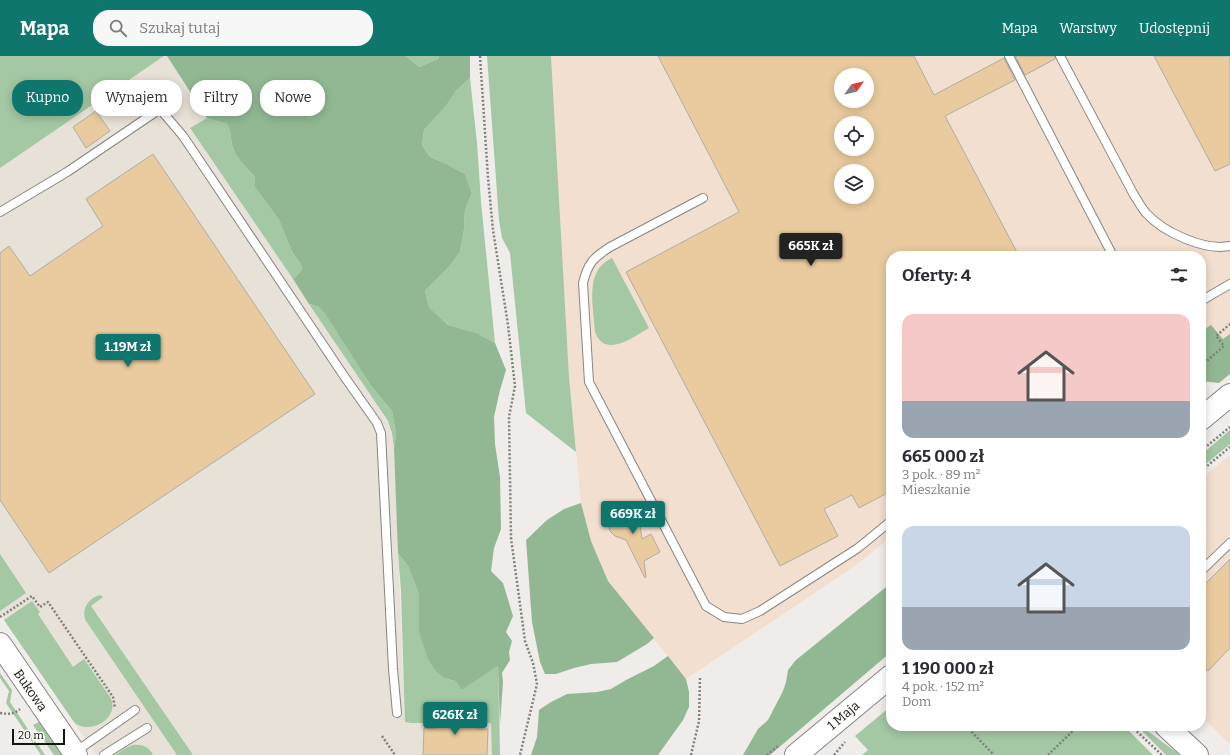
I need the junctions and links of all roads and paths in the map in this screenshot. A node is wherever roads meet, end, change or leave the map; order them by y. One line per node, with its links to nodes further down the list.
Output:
1 (480, 56): 40 (path)
2 (1009, 56): 7 (lane)
3 (1060, 56): 6 (lane)
4 (703, 198): 18 (lane)
5 (0, 212): 29 (lane)
6 (1230, 246)
7 (1110, 251)
8 (1230, 284): 9 (lane)
9 (1206, 298)
10 (1230, 324): 11 (path)
11 (1206, 362)
12 (1230, 395): 13 (street)
13 (1206, 415)
14 (1230, 427): 15 (path)
15 (1206, 447)
16 (1230, 447): 17 (path)
17 (1206, 467)
18 (886, 524)
19 (1230, 542): 20 (lane)
20 (1206, 566)
21 (0, 617): 26 (path)
22 (0, 644): 37 (street, Bukowa)
23 (700, 677): 41 (path)
24 (886, 680): 42 (street, 1 Maja)
25 (20, 709): 28 (path)
26 (115, 710)
27 (135, 710): 37 (lane)
28 (0, 713)
29 (397, 713)
30 (147, 728): 38 (lane)
31 (971, 731): 44 (path)
32 (1073, 731): 45 (path)
33 (1136, 731): 46 (path)
34 (1171, 731): 47 (street)
35 (382, 736): 39 (path)
36 (843, 744): 43 (path)
37 (76, 754)
38 (104, 755)
39 (395, 755)
40 (520, 755)
41 (691, 755)
42 (796, 755)
43 (834, 755)
44 (994, 755)
45 (1048, 755)
46 (1162, 755)
47 (1197, 755)

